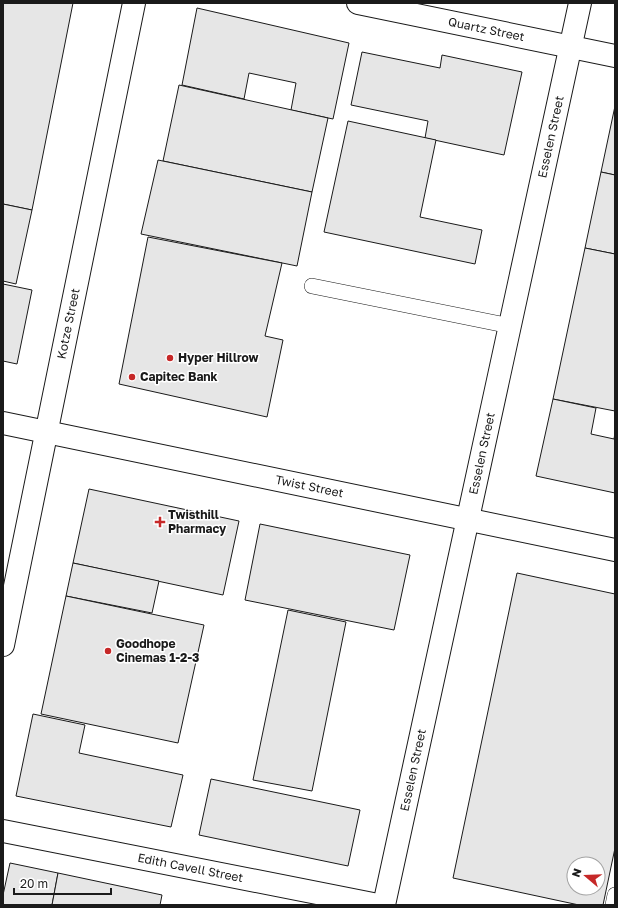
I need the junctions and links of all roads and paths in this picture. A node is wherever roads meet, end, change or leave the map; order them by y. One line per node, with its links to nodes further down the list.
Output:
1 (134, 3): 9 (street, Kotze Street)
2 (358, 3): 4 (street, Quartz Street)
3 (580, 3): 4 (street, Esselen Street)
4 (570, 46): 5 (street, Quartz Street); 7 (street, Esselen Street)
5 (615, 56)
6 (312, 286): 7 (lane)
7 (510, 326): 10 (street, Esselen Street)
8 (3, 423): 9 (street, Twist Street)
9 (46, 432): 10 (street, Twist Street); 12 (street, Kotze Street)
10 (468, 520): 11 (street, Twist Street); 16 (street, Esselen Street)
11 (615, 550)
12 (3, 645)
13 (3, 831): 15 (street, Edith Cavell Street)
14 (615, 895): 17 (lane)
15 (378, 905)
16 (384, 905)
17 (613, 905)

